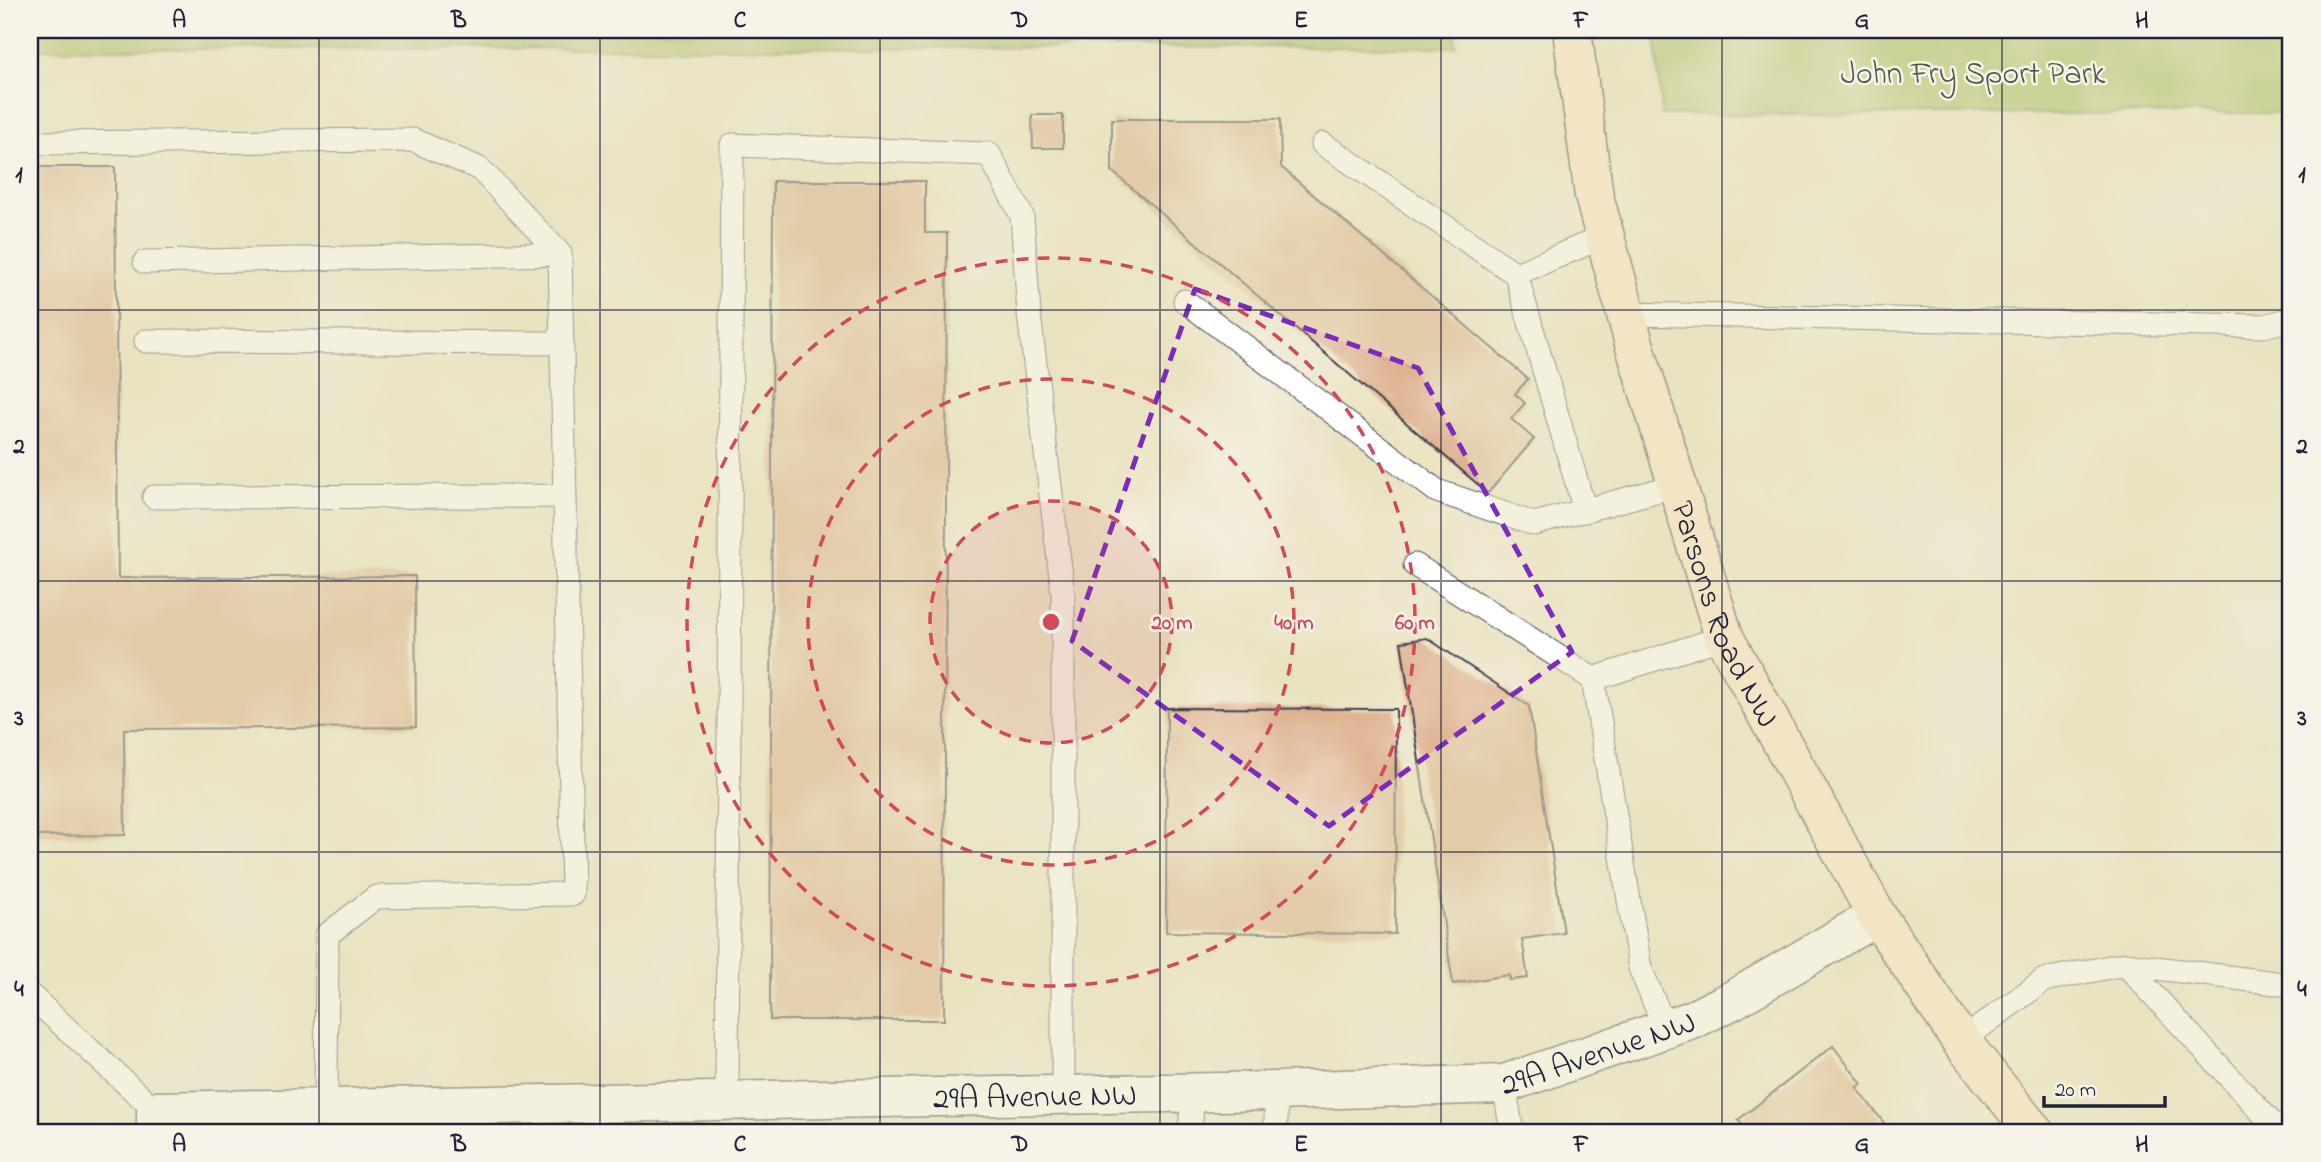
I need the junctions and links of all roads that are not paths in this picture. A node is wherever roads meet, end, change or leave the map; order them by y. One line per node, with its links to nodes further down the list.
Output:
1 (1572, 30): 4 (main road, Parsons Road NW)
2 (30, 144): 5 (lane)
3 (1323, 144): 7 (lane)
4 (1605, 236): 7 (lane); 9 (main road, Parsons Road NW)
5 (559, 254): 6 (lane); 12 (lane)
6 (145, 262)
7 (1516, 274): 16 (lane)
8 (1185, 302): 16 (lane)
9 (1626, 314): 10 (lane); 13 (main road, Parsons Road NW)
10 (2291, 318)
11 (146, 341): 12 (lane)
12 (561, 343): 15 (lane)
13 (1678, 485): 16 (lane); 18 (main road, Parsons Road NW)
14 (154, 496): 15 (lane)
15 (564, 496): 31 (lane)
16 (1585, 511)
17 (1415, 565): 19 (lane)
18 (1724, 637): 19 (lane); 20 (main road, Parsons Road NW)
19 (1593, 679): 24 (lane)
20 (1877, 916): 24 (street, 29A Avenue NW); 25 (main road, Parsons Road NW)
21 (2125, 964): 22 (lane); 25 (lane); 37 (lane)
22 (2289, 987)
23 (30, 995): 32 (lane)
24 (1666, 1030): 26 (street, 29A Avenue NW)
25 (1961, 1041): 36 (main road, Parsons Road NW)
26 (1504, 1084): 27 (street, 29A Avenue NW); 35 (lane)
27 (1276, 1091): 28 (street, 29A Avenue NW); 34 (lane)
28 (1193, 1093): 29 (street, 29A Avenue NW); 33 (lane)
29 (1063, 1095): 30 (street, 29A Avenue NW); 30 (lane)
30 (727, 1101): 31 (street, 29A Avenue NW)
31 (326, 1109): 32 (street, 29A Avenue NW)
32 (156, 1122)
33 (1190, 1132)
34 (1276, 1132)
35 (1511, 1132)
36 (2034, 1132)
37 (2280, 1132)

